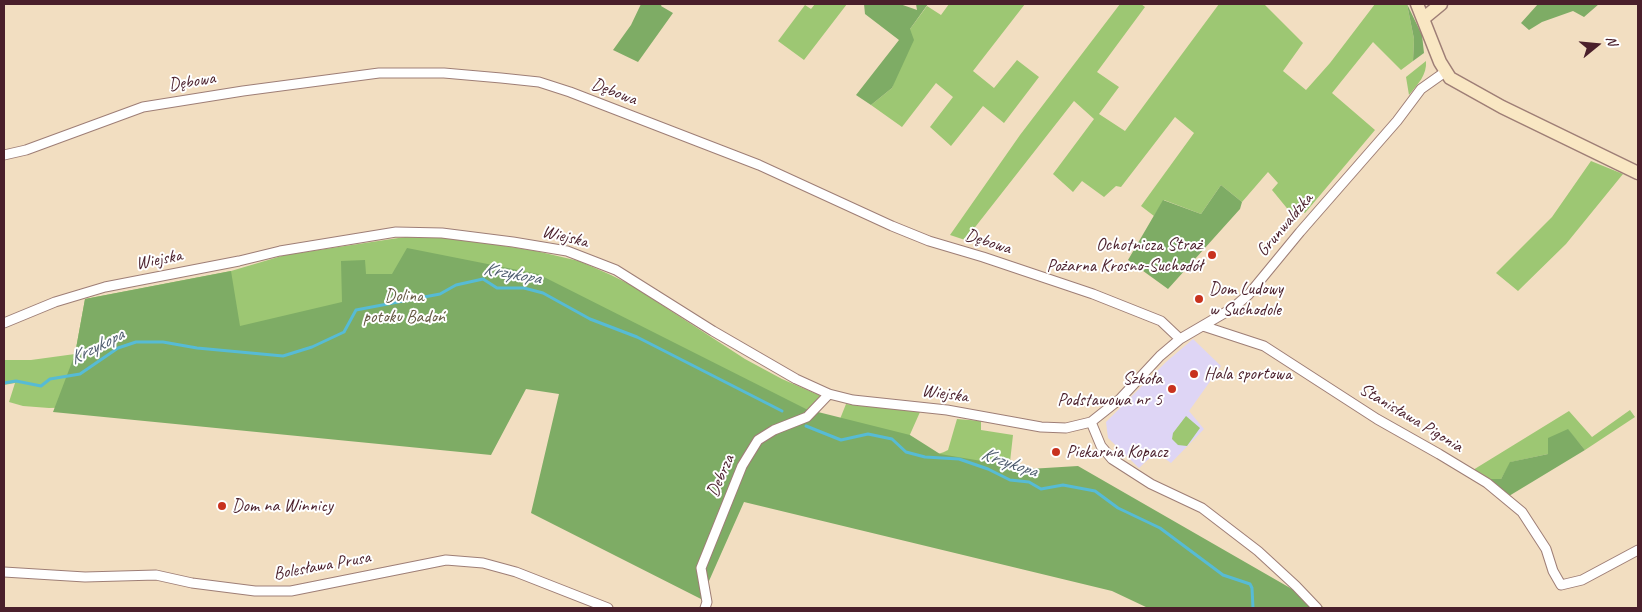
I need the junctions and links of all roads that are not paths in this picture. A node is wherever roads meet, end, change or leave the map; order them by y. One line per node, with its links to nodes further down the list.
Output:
1 (1417, 4): 3 (street)
2 (1441, 4): 3 (street)
3 (1424, 18): 4 (street)
4 (1445, 72): 6 (street); 8 (street, Grunwaldzka)
5 (4, 155): 9 (street, Dębowa)
6 (1638, 173)
7 (4, 323): 10 (street, Wiejska)
8 (1204, 326): 9 (street, Grunwaldzka); 12 (street, Stanisława Pigonia)
9 (1180, 339): 11 (street, Grunwaldzka)
10 (828, 394): 11 (street, Wiejska); 15 (street, Debrza)
11 (1091, 422): 16 (street)
12 (1638, 550)
13 (4, 572): 14 (street, Bolesława Prusa)
14 (608, 608)
15 (705, 608)
16 (1317, 608)

